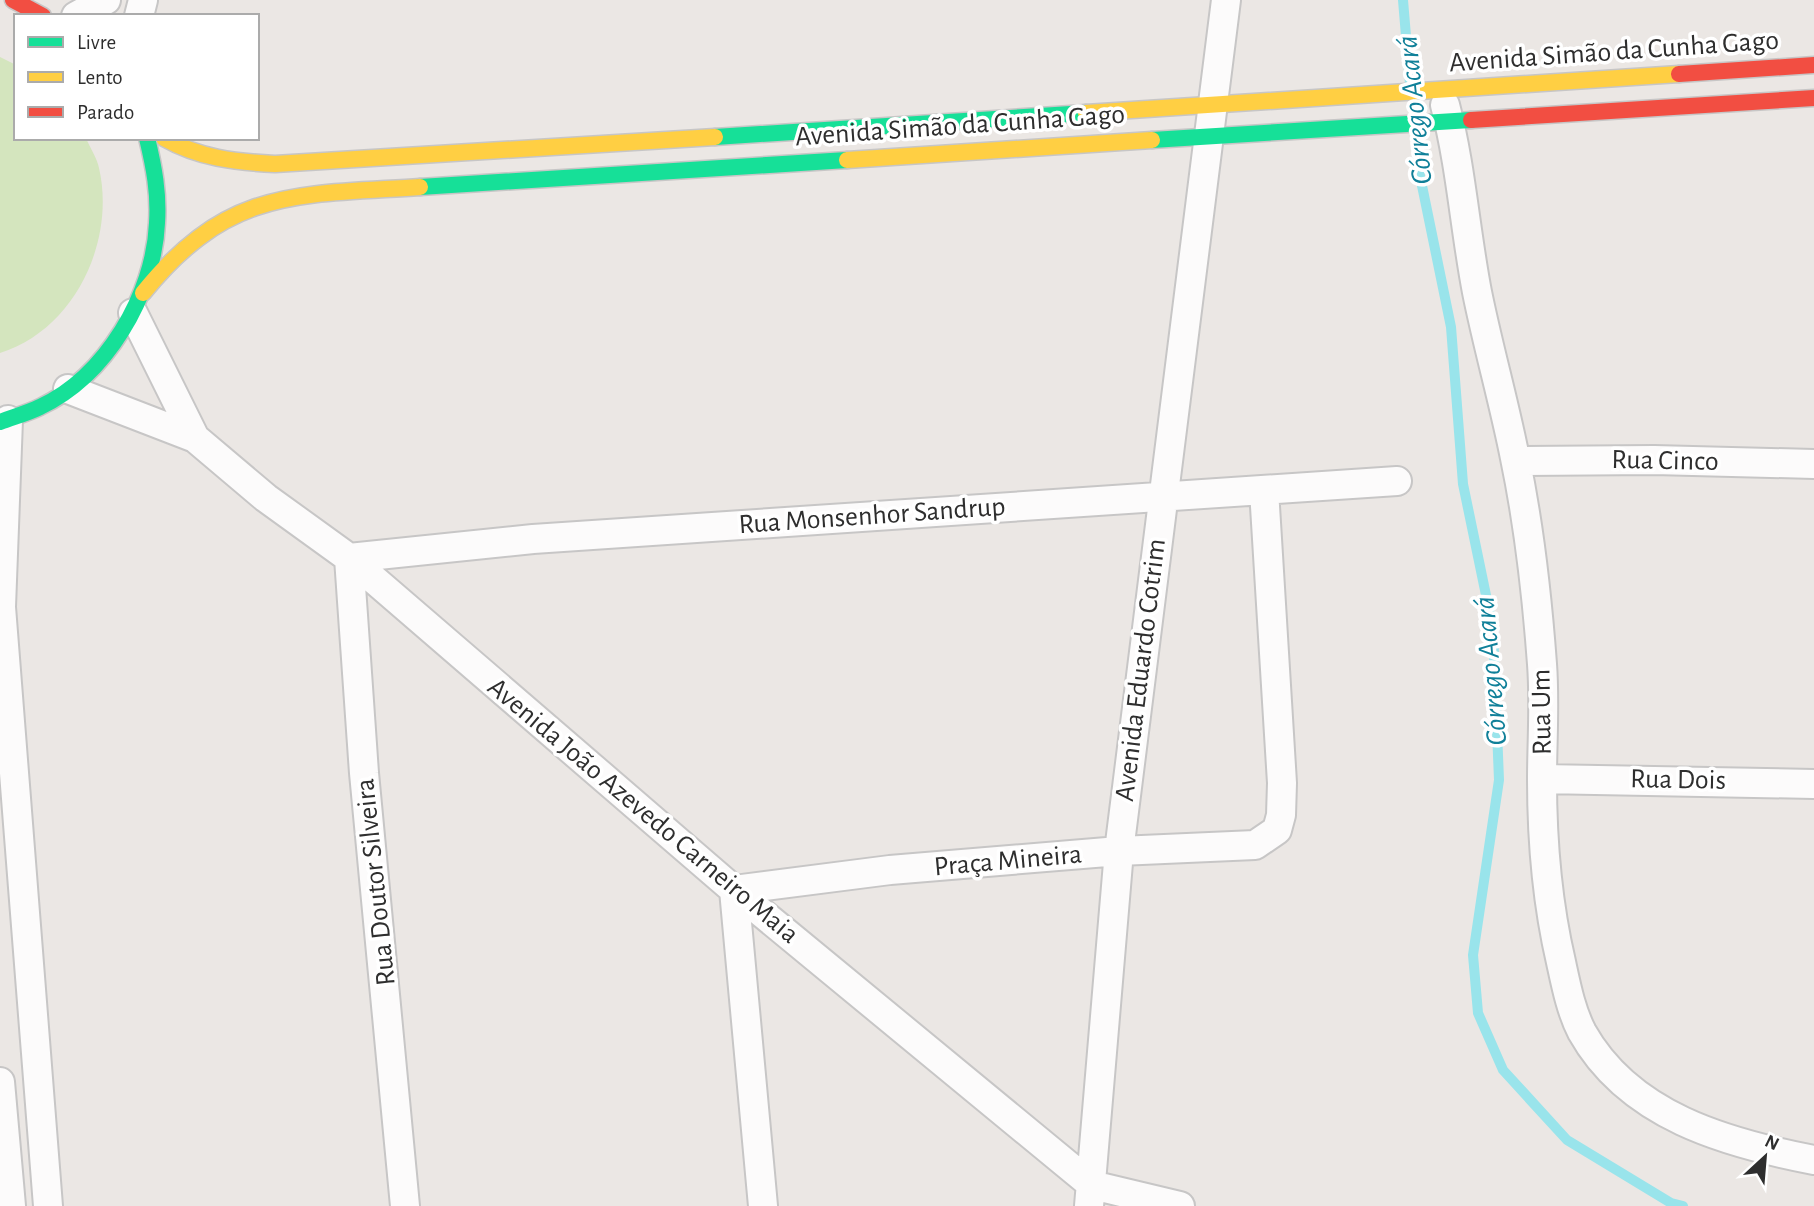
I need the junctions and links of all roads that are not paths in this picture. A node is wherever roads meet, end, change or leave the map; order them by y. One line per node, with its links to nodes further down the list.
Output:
1 (13, 0): 4 (street)
2 (106, 0): 5 (street)
3 (1226, 0): 9 (street)
4 (39, 14)
5 (80, 14)
6 (1814, 65): 7 (street, Avenida Simão da Cunha Gago)
7 (1438, 89): 9 (street, Avenida Simão da Cunha Gago); 10 (street, Rua Um)
8 (1814, 98): 10 (street, Avenida Simão da Cunha Gago)
9 (1213, 103): 11 (street, Avenida Simão da Cunha Gago); 12 (street, Avenida Eduardo Cotrim)
10 (1443, 121): 12 (street, Avenida Simão da Cunha Gago); 21 (street, Rua Um)
11 (905, 124): 15 (street); 16 (street, Avenida Simão da Cunha Gago)
12 (1209, 135): 15 (street, Avenida Simão da Cunha Gago); 25 (street, Avenida Eduardo Cotrim)
13 (147, 140): 17 (street)
14 (169, 140): 16 (street, Avenida Simão da Cunha Gago)
15 (908, 156): 16 (street, Avenida Simão da Cunha Gago)
16 (293, 180): 17 (street, Avenida Simão da Cunha Gago)
17 (138, 303): 18 (street); 20 (street, Avenida João Azevedo Carneiro Maia)
18 (68, 389): 19 (street); 20 (street, Avenida João Azevedo Carneiro Maia)
19 (4, 421): 35 (street)
20 (195, 438): 26 (street, Avenida João Azevedo Carneiro Maia)
21 (1516, 461): 22 (street, Rua Cinco); 27 (street, Rua Um)
22 (1814, 464)
23 (1397, 481): 24 (street, Rua Monsenhor Sandrup)
24 (1264, 490): 25 (street, Rua Monsenhor Sandrup); 29 (street, Praça Mineira)
25 (1162, 496): 26 (street, Rua Monsenhor Sandrup); 29 (street, Avenida Eduardo Cotrim)
26 (349, 558): 30 (street, Avenida João Azevedo Carneiro Maia); 36 (street, Rua Doutor Silveira)
27 (1542, 779): 28 (street, Rua Dois); 32 (street, Rua Um)
28 (1814, 784)
29 (1119, 851): 30 (street, Praça Mineira); 33 (street, Avenida Eduardo Cotrim)
30 (734, 890): 33 (street, Avenida João Azevedo Carneiro Maia); 37 (street)
31 (0, 1082): 34 (street)
32 (1814, 1160)
33 (1090, 1196): 38 (street)
34 (11, 1206)
35 (48, 1206)
36 (405, 1206)
37 (763, 1206)
38 (1180, 1206)

